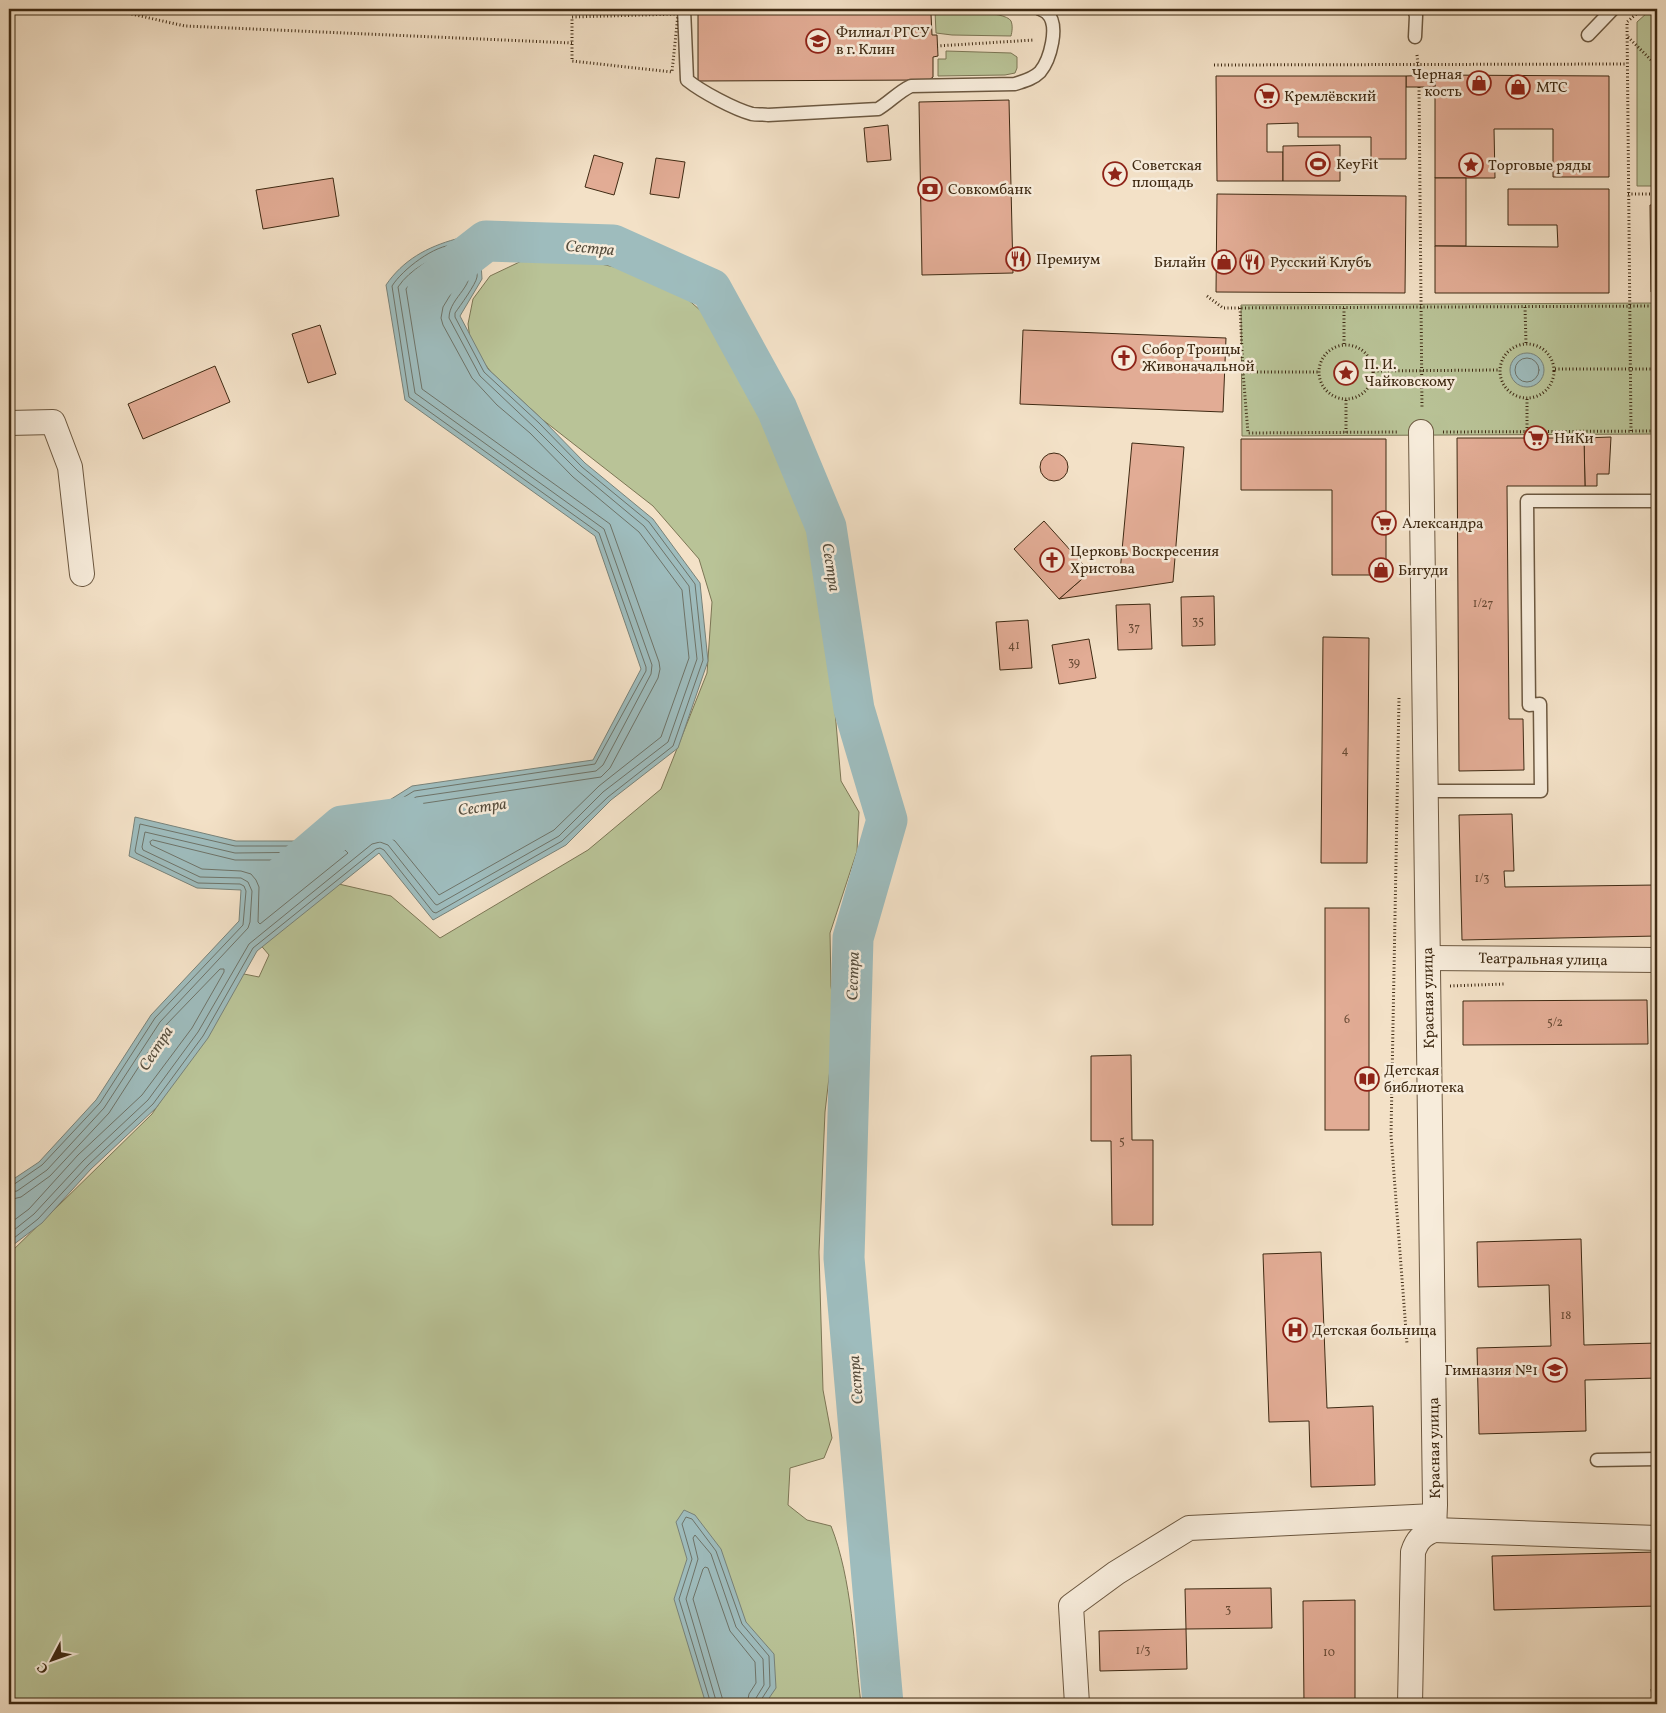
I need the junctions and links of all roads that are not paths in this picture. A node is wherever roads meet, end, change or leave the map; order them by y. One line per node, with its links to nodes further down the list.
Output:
1 (684, 9): 2 (lane)
2 (1040, 9)
3 (1414, 9): 6 (lane)
4 (1612, 9): 5 (lane)
5 (1588, 35)
6 (1415, 37)
7 (9, 423): 10 (street)
8 (1413, 432): 11 (street, Красная улица)
9 (1657, 501): 11 (lane)
10 (82, 574)
11 (1426, 791): 12 (street, Красная улица)
12 (1428, 958): 13 (street, Театральная улица); 16 (street, Красная улица)
13 (1657, 960)
14 (1657, 1459): 15 (lane)
15 (1597, 1460)
16 (1434, 1523): 17 (street); 18 (street); 19 (street)
17 (1657, 1538)
18 (1077, 1704)
19 (1410, 1704)

